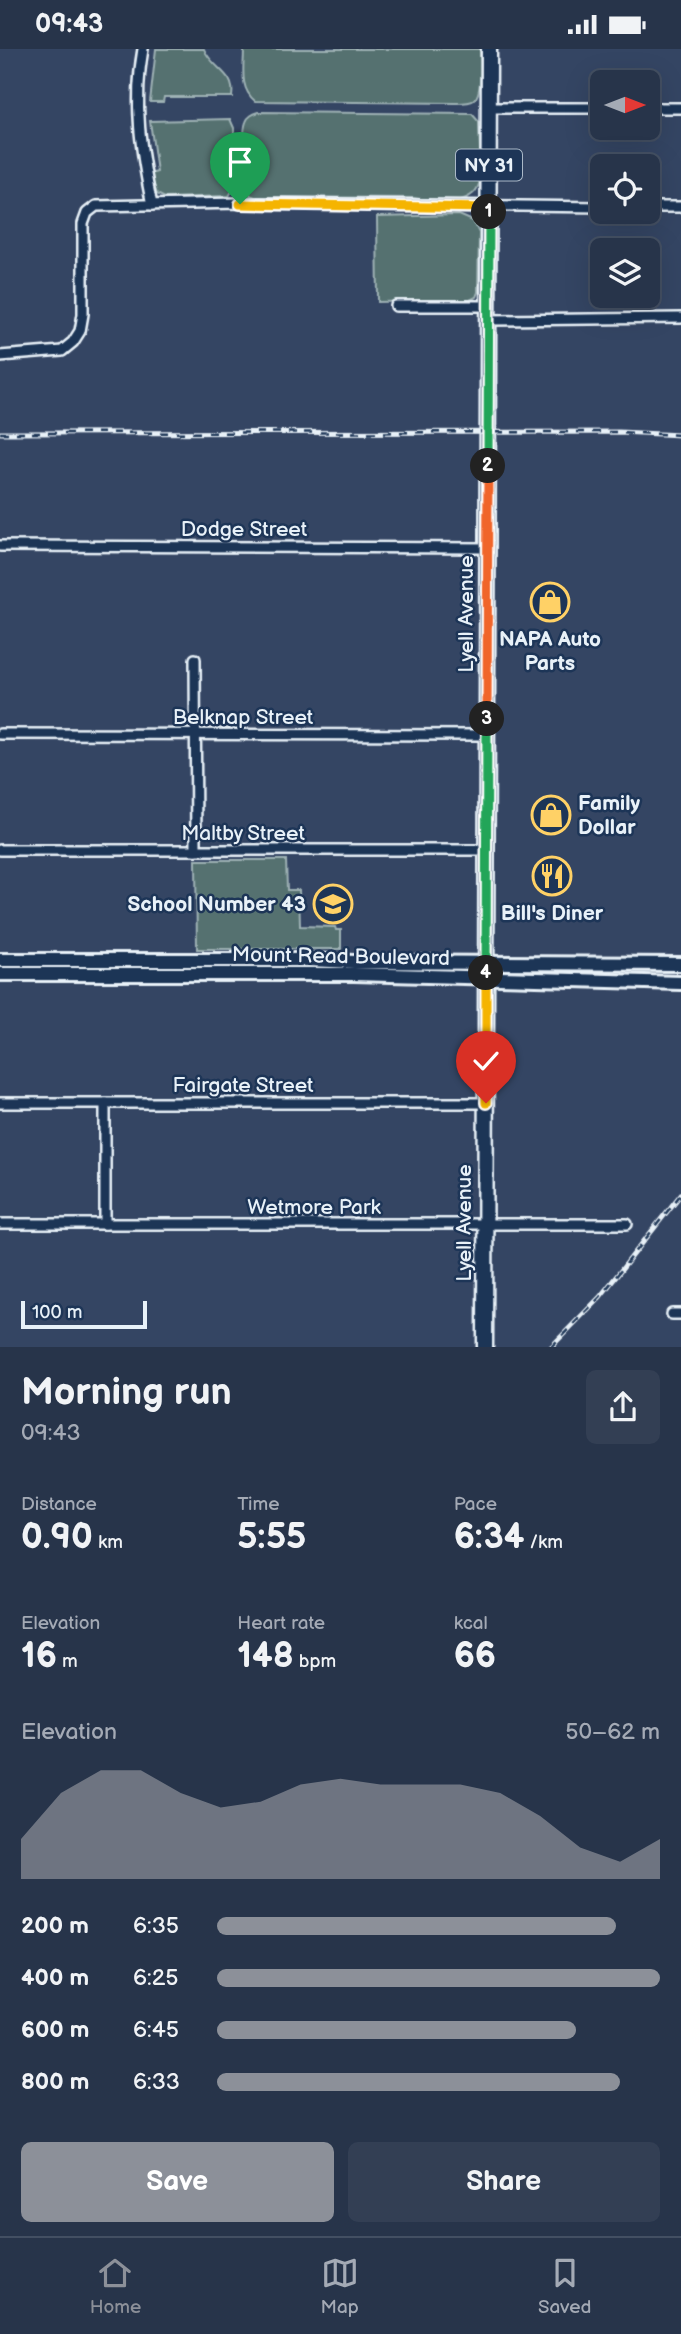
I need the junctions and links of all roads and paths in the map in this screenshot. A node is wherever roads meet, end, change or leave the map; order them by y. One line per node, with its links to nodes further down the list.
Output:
1 (143, 49): 7 (street)
2 (489, 49): 3 (main road, Lyell Avenue / NY 31)
3 (489, 108): 4 (street); 11 (main road, Lyell Avenue / NY 31)
4 (590, 108)
5 (660, 108): 6 (street)
6 (681, 108)
7 (152, 205): 11 (street); 15 (street)
8 (590, 207): 11 (street)
9 (660, 207): 10 (street)
10 (681, 207)
11 (489, 208): 13 (main road, Lyell Avenue / NY 31)
12 (396, 306): 13 (street)
13 (488, 313): 14 (street); 17 (main road, Lyell Avenue / NY 31)
14 (681, 318)
15 (0, 356)
16 (0, 546): 17 (street, Dodge Street)
17 (488, 548): 21 (main road, Lyell Avenue / NY 31)
18 (195, 659): 20 (street)
19 (0, 734): 20 (street, Belknap Street)
20 (195, 734): 21 (street, Belknap Street); 23 (street)
21 (487, 734): 24 (main road, Lyell Avenue / NY 31)
22 (0, 850): 23 (street, Maltby Street)
23 (196, 850): 24 (street, Maltby Street)
24 (486, 850): 26 (main road, Lyell Avenue / NY 31)
25 (0, 960): 26 (main road, Mount Read Boulevard)
26 (486, 961): 27 (main road, Mount Read Boulevard); 29 (main road, Lyell Avenue / NY 31)
27 (681, 964)
28 (0, 974): 29 (main road, Mount Read Boulevard)
29 (486, 978): 30 (main road, Mount Read Boulevard); 33 (main road, Lyell Avenue / NY 31)
30 (681, 983)
31 (0, 1103): 32 (street, Fairgate Street)
32 (105, 1103): 33 (street, Fairgate Street); 35 (street)
33 (486, 1103): 36 (main road, Lyell Avenue / NY 31)
34 (0, 1224): 35 (street, Wetmore Park)
35 (104, 1224): 36 (street, Wetmore Park)
36 (485, 1224): 37 (street, Wetmore Park); 38 (main road, Lyell Avenue / NY 31)
37 (627, 1224)
38 (485, 1347)

